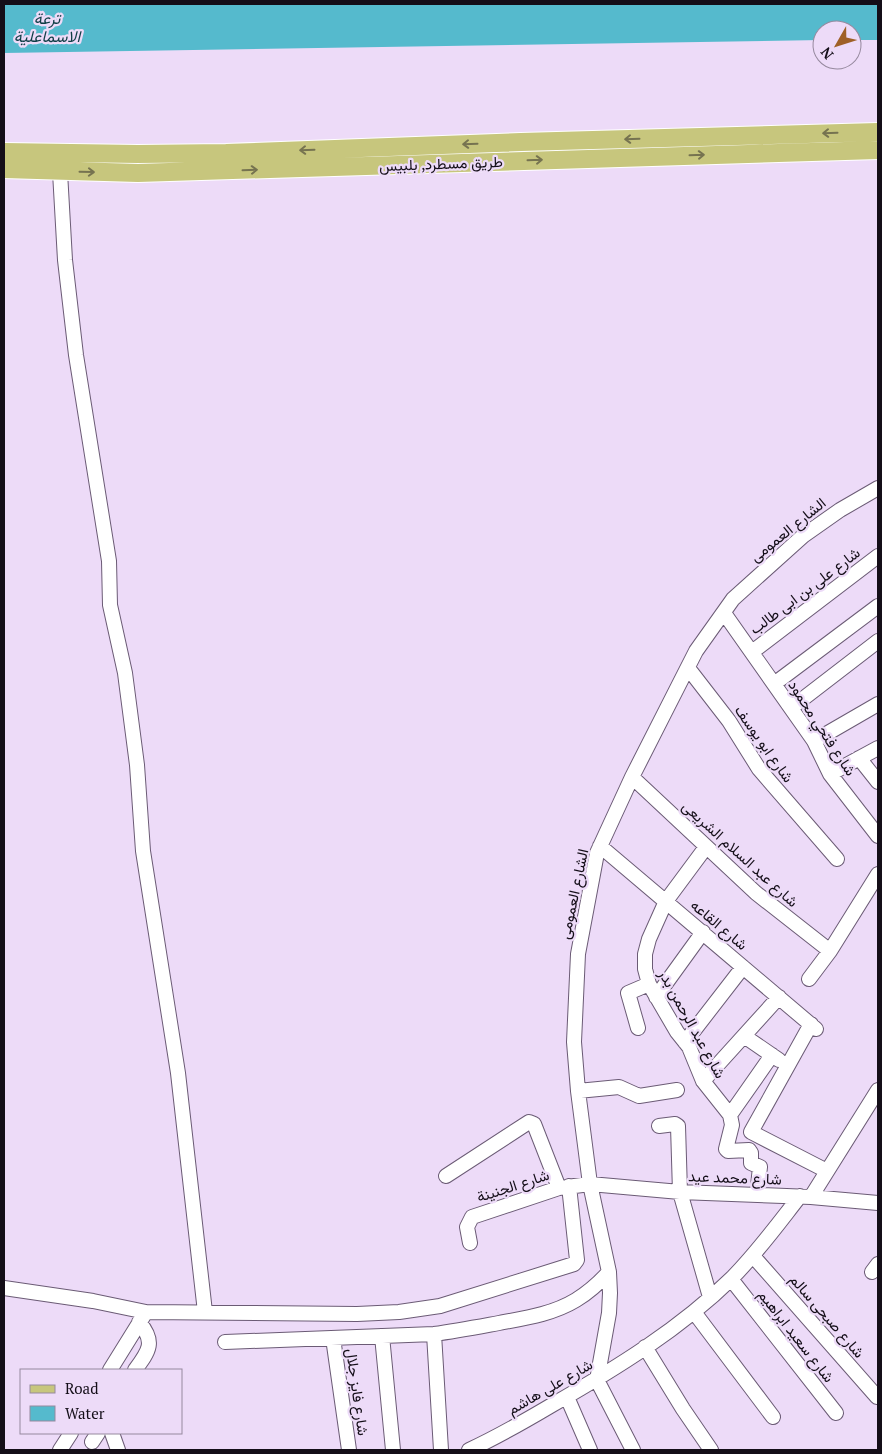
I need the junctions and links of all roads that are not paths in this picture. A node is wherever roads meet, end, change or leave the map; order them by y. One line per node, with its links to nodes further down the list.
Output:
1 (878, 132): 4 (main road, طريق مسطرد, بلبيس, one-way to 4)
2 (878, 150): 7 (main road, طريق مسطرد, بلبيس, one-way to 2)
3 (4, 152): 4 (main road, طريق مسطرد, بلبيس)
4 (138, 154): 7 (main road)
5 (4, 169): 6 (main road, طريق مسطرد, بلبيس)
6 (60, 172): 7 (main road, طريق مسطرد, بلبيس, one-way to 7); 62 (street)
7 (138, 173)
8 (878, 490): 11 (street, الشارع العمومى)
9 (878, 556): 13 (street, شارع على بن ابى طالب)
10 (878, 606): 15 (street)
11 (724, 613): 13 (street, شارع فتحي محمود); 14 (street, الشارع العمومى)
12 (878, 641): 17 (street)
13 (752, 652): 15 (street, شارع فتحي محمود)
14 (688, 668): 22 (street, الشارع العمومى); 27 (street, شارع ابو يوسف)
15 (774, 684): 17 (street, شارع فتحي محمود)
16 (878, 704): 18 (street)
17 (791, 708): 18 (street, شارع فتحي محمود)
18 (814, 741): 21 (street, شارع فتحي محمود)
19 (878, 748): 20 (street)
20 (859, 758): 21 (street); 23 (street)
21 (830, 774): 24 (street, شارع فتحي محمود)
22 (632, 777): 25 (street, الشارع العمومى); 26 (street, شارع عبد السلام الشريعى)
23 (878, 782)
24 (878, 836)
25 (600, 846): 29 (street, شارع القاعه); 45 (street, الشارع العمومى)
26 (706, 847): 29 (street, شارع عبد الرحمن بدر); 31 (street, شارع عبد السلام الشريعى)
27 (836, 859)
28 (878, 874): 31 (street)
29 (666, 901): 30 (street, شارع القاعه); 34 (street, شارع عبد الرحمن بدر)
30 (703, 932): 32 (street, شارع القاعه); 35 (street)
31 (830, 951): 33 (street)
32 (743, 967): 36 (street, شارع القاعه); 39 (street)
33 (809, 979)
34 (648, 984): 35 (street, شارع عبد الرحمن بدر); 37 (street)
35 (656, 997): 39 (street, شارع عبد الرحمن بدر)
36 (779, 997): 38 (street); 41 (street, شارع القاعه)
37 (638, 1028)
38 (744, 1036): 40 (street); 42 (street)
39 (685, 1042): 42 (street, شارع عبد الرحمن بدر)
40 (772, 1055): 41 (street); 46 (street)
41 (788, 1066): 48 (street)
42 (703, 1081): 46 (street, شارع عبد الرحمن بدر)
43 (676, 1090): 45 (street)
44 (878, 1090): 48 (street, شارع على هاشم)
45 (578, 1092): 50 (street, الشارع العمومى)
46 (730, 1115): 53 (street)
47 (659, 1126): 52 (street)
48 (827, 1171): 54 (street, شارع على هاشم)
49 (446, 1176): 51 (street)
50 (590, 1184): 51 (street, شارع الجنينة); 52 (street, شارع محمد عيد); 58 (street, الشارع العمومى)
51 (564, 1187): 56 (street, شارع الجنينة); 62 (street)
52 (680, 1192): 53 (street, شارع محمد عيد); 61 (street)
53 (757, 1194): 54 (street, شارع محمد عيد)
54 (806, 1197): 55 (street, شارع محمد عيد); 57 (street, شارع على هاشم)
55 (877, 1201)
56 (470, 1243)
57 (753, 1256): 59 (street, شارع على هاشم); 74 (street, شارع صبحى سالم)
58 (609, 1272): 65 (street); 72 (street, الشارع العمومى)
59 (731, 1279): 61 (street, شارع على هاشم); 75 (street, شارع سعيد ابراهيم)
60 (4, 1288): 64 (street)
61 (710, 1297): 63 (street, شارع على هاشم)
62 (205, 1312): 64 (street)
63 (694, 1312): 69 (street, شارع على هاشم); 76 (street)
64 (143, 1317): 70 (street); 71 (street)
65 (434, 1334): 66 (street); 84 (street)
66 (382, 1336): 67 (street); 83 (street)
67 (333, 1338): 68 (street); 82 (street, شارع فايز جلال)
68 (225, 1342)
69 (645, 1347): 72 (street, شارع على هاشم); 88 (street)
70 (111, 1369)
71 (136, 1369)
72 (597, 1380): 73 (street, شارع على هاشم); 87 (street)
73 (566, 1397): 79 (street, شارع على هاشم); 86 (street)
74 (877, 1398)
75 (836, 1412)
76 (773, 1416)
77 (70, 1434): 80 (street)
78 (112, 1434): 81 (street)
79 (492, 1445): 85 (street, شارع على هاشم)
80 (60, 1450)
81 (118, 1450)
82 (349, 1450)
83 (393, 1450)
84 (441, 1450)
85 (469, 1450)
86 (590, 1450)
87 (633, 1450)
88 (710, 1450)

